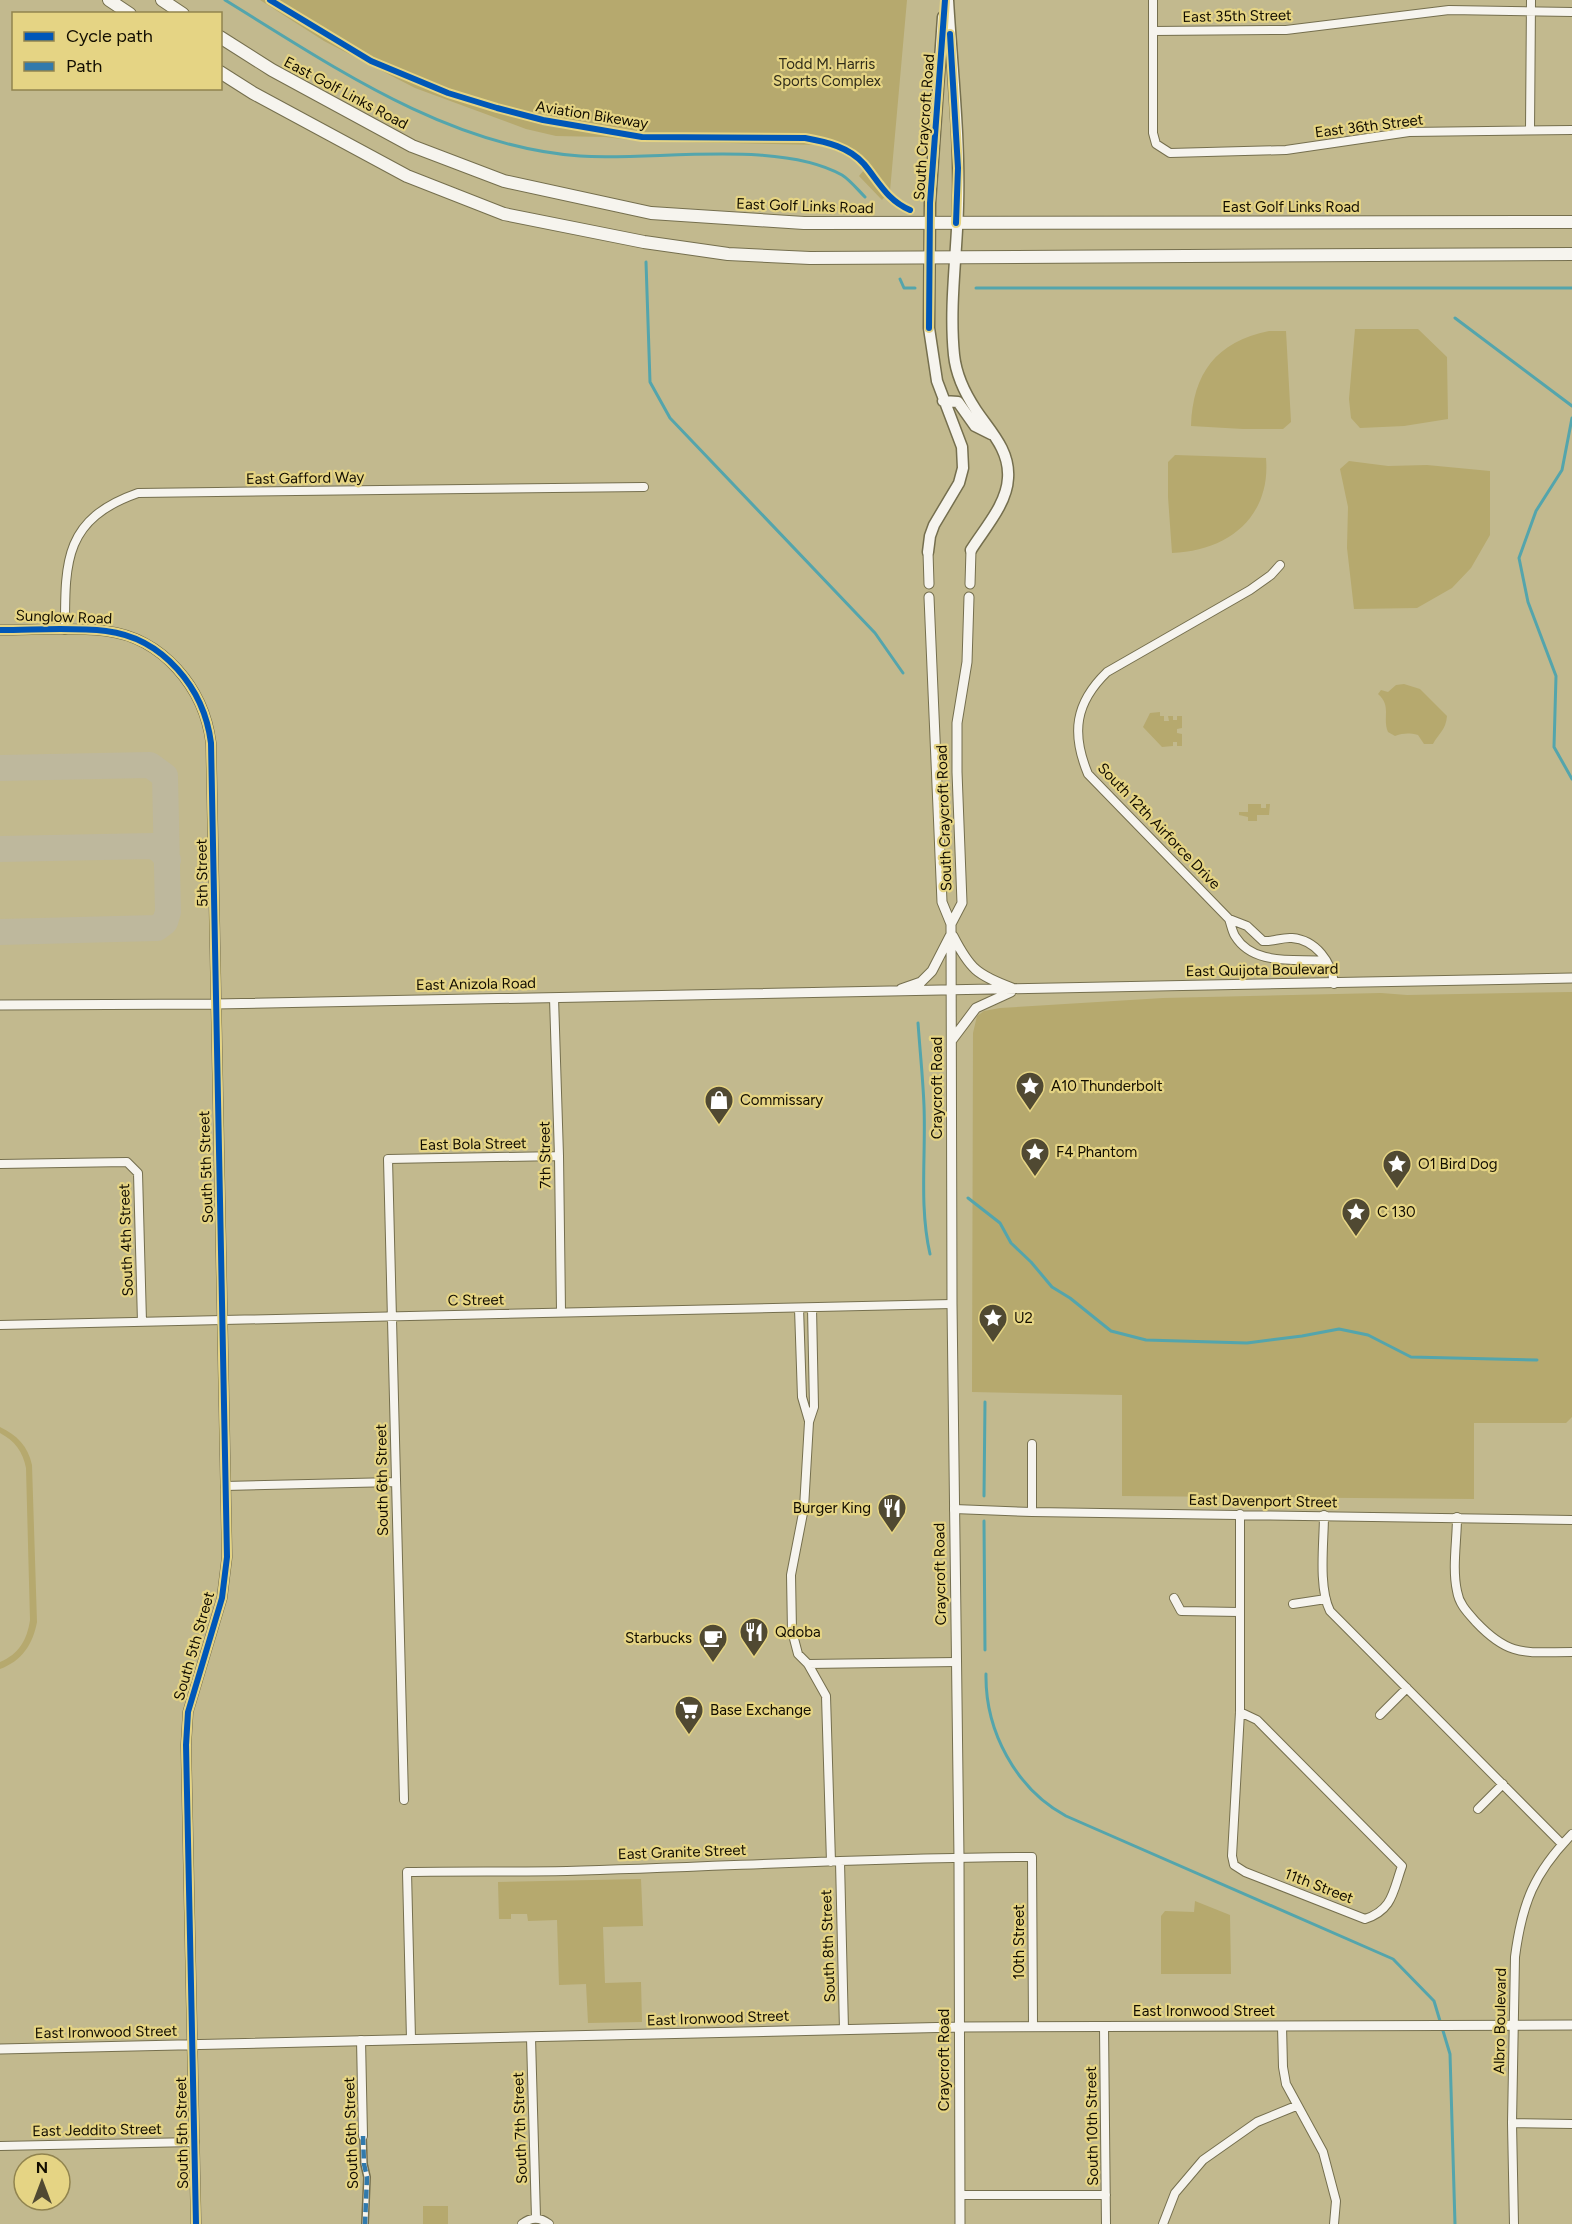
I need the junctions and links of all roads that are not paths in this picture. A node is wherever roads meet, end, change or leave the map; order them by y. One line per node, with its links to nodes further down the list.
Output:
1 (109, 0): 6 (main road)
2 (162, 0): 7 (main road)
3 (946, 0): 16 (main road, South Craycroft Road); 17 (main road, South Craycroft Road)
4 (1153, 0): 10 (street)
5 (1531, 0): 8 (street)
6 (127, 12)
7 (180, 12)
8 (1531, 12): 9 (street, East 35th Street); 10 (street, East 35th Street); 13 (street)
9 (1572, 12)
10 (1153, 31): 13 (street, East 36th Street)
11 (222, 38): 16 (main road, East Golf Links Road)
12 (222, 73): 19 (main road)
13 (1530, 130): 14 (street, East 36th Street)
14 (1572, 130)
15 (1572, 222): 17 (main road, East Golf Links Road)
16 (930, 223): 17 (main road, East Golf Links Road); 19 (main road, South Craycroft Road)
17 (956, 223): 20 (main road, South Craycroft Road)
18 (1572, 254): 20 (main road)
19 (929, 257): 20 (main road); 21 (main road, South Craycroft Road)
20 (955, 257): 22 (main road, South Craycroft Road)
21 (943, 401): 22 (main road); 25 (main road, South Craycroft Road)
22 (995, 436): 24 (main road, South Craycroft Road)
23 (644, 487): 32 (street, East Gafford Way)
24 (971, 550): 28 (street, South Craycroft Road)
25 (928, 552): 27 (street, South Craycroft Road)
26 (1280, 566): 34 (street, South 12th Airforce Drive)
27 (929, 584)
28 (970, 584)
29 (929, 597): 35 (street, South Craycroft Road)
30 (969, 597): 35 (street, South Craycroft Road)
31 (0, 630): 32 (street, Sunglow Road)
32 (64, 630): 33 (street, Sunglow Road)
33 (211, 743): 43 (street, 5th Street)
34 (1229, 919): 36 (street, South 12th Airforce Drive); 36 (street, South 12th Airforce Drive)
35 (952, 929): 39 (street); 40 (street, Craycroft Road); 41 (street)
36 (1326, 961): 38 (street)
37 (1572, 978): 38 (street, East Quijota Boulevard)
38 (1334, 984): 39 (street, East Quijota Boulevard)
39 (1016, 990): 40 (street, East Quijota Boulevard); 45 (street)
40 (952, 991): 41 (street, East Anizola Road); 45 (street, Craycroft Road)
41 (893, 992): 42 (street, East Anizola Road)
42 (554, 998): 43 (street, East Anizola Road); 46 (street, 7th Street)
43 (215, 1004): 44 (street, East Anizola Road); 54 (street, South 5th Street)
44 (0, 1005)
45 (952, 1040): 49 (street, Craycroft Road)
46 (559, 1156): 47 (street, East Bola Street); 52 (street, 7th Street)
47 (388, 1159): 53 (street, South 6th Street)
48 (0, 1164): 55 (street, South 4th Street)
49 (952, 1304): 51 (street, C Street); 61 (street, Craycroft Road)
50 (799, 1308): 51 (street, C Street); 52 (street, C Street); 57 (street)
51 (812, 1308): 57 (street)
52 (561, 1311): 53 (street, C Street)
53 (393, 1315): 54 (street, C Street); 59 (street, South 6th Street)
54 (223, 1320): 55 (street, C Street); 60 (street, South 5th Street)
55 (142, 1322): 56 (street, C Street)
56 (0, 1324)
57 (809, 1422): 73 (street)
58 (1032, 1444): 62 (street)
59 (395, 1482): 60 (street); 78 (street, South 6th Street)
60 (225, 1486): 96 (street, South 5th Street)
61 (954, 1509): 62 (street, East Davenport Street); 72 (street, Craycroft Road)
62 (1032, 1512): 63 (street, East Davenport Street)
63 (1240, 1514): 64 (street, East Davenport Street); 70 (street, 11th Street)
64 (1324, 1515): 65 (street, East Davenport Street); 68 (street)
65 (1457, 1517): 66 (street, East Davenport Street); 71 (street)
66 (1572, 1520)
67 (1174, 1598): 70 (street)
68 (1326, 1599): 69 (street); 74 (street)
69 (1293, 1604)
70 (1239, 1612): 75 (street, 11th Street)
71 (1572, 1652)
72 (956, 1662): 73 (street); 83 (street, Craycroft Road)
73 (808, 1664): 84 (street)
74 (1407, 1688): 76 (street); 77 (street)
75 (1240, 1712): 75 (street, 11th Street)
76 (1380, 1715)
77 (1503, 1784): 79 (street); 81 (street)
78 (404, 1800)
79 (1478, 1809)
80 (1572, 1834): 81 (street, Albro Boulevard)
81 (1562, 1844): 86 (street, Albro Boulevard)
82 (1032, 1857): 83 (street, East Granite Street); 90 (street, 10th Street)
83 (959, 1858): 85 (street, East Granite Street); 89 (street, Craycroft Road)
84 (831, 1862): 85 (street, East Granite Street); 94 (street, East Granite Street)
85 (840, 1862): 92 (street, South 8th Street)
86 (1513, 2025): 87 (street); 88 (street, East Ironwood Street); 99 (street, Albro Boulevard)
87 (1572, 2025)
88 (1282, 2026): 91 (street, East Ironwood Street); 98 (street)
89 (959, 2027): 90 (street, East Ironwood Street); 92 (street, East Ironwood Street); 104 (street, Craycroft Road)
90 (1033, 2027): 91 (street, East Ironwood Street)
91 (1104, 2027): 105 (street, South 10th Street)
92 (844, 2030): 93 (street, East Ironwood Street)
93 (531, 2038): 94 (street, East Ironwood Street); 106 (street, South 7th Street)
94 (411, 2039): 95 (street, East Ironwood Street)
95 (361, 2040): 96 (street, East Ironwood Street); 101 (street, South 6th Street)
96 (192, 2045): 97 (street, East Ironwood Street); 102 (street, South 5th Street)
97 (0, 2049)
98 (1296, 2106): 113 (street); 114 (street)
99 (1512, 2123): 100 (street); 115 (street, Albro Boulevard)
100 (1572, 2124)
101 (363, 2136): 108 (street, South 6th Street)
102 (195, 2142): 103 (street, East Jeddito Street); 107 (street, South 5th Street)
103 (0, 2146)
104 (960, 2195): 105 (street); 111 (street, Craycroft Road)
105 (1106, 2195): 112 (street, South 10th Street)
106 (536, 2218): 109 (street); 110 (street)
107 (196, 2224)
108 (365, 2224)
109 (522, 2224)
110 (549, 2224)
111 (960, 2224)
112 (1106, 2224)
113 (1163, 2224)
114 (1334, 2224)
115 (1514, 2224)

